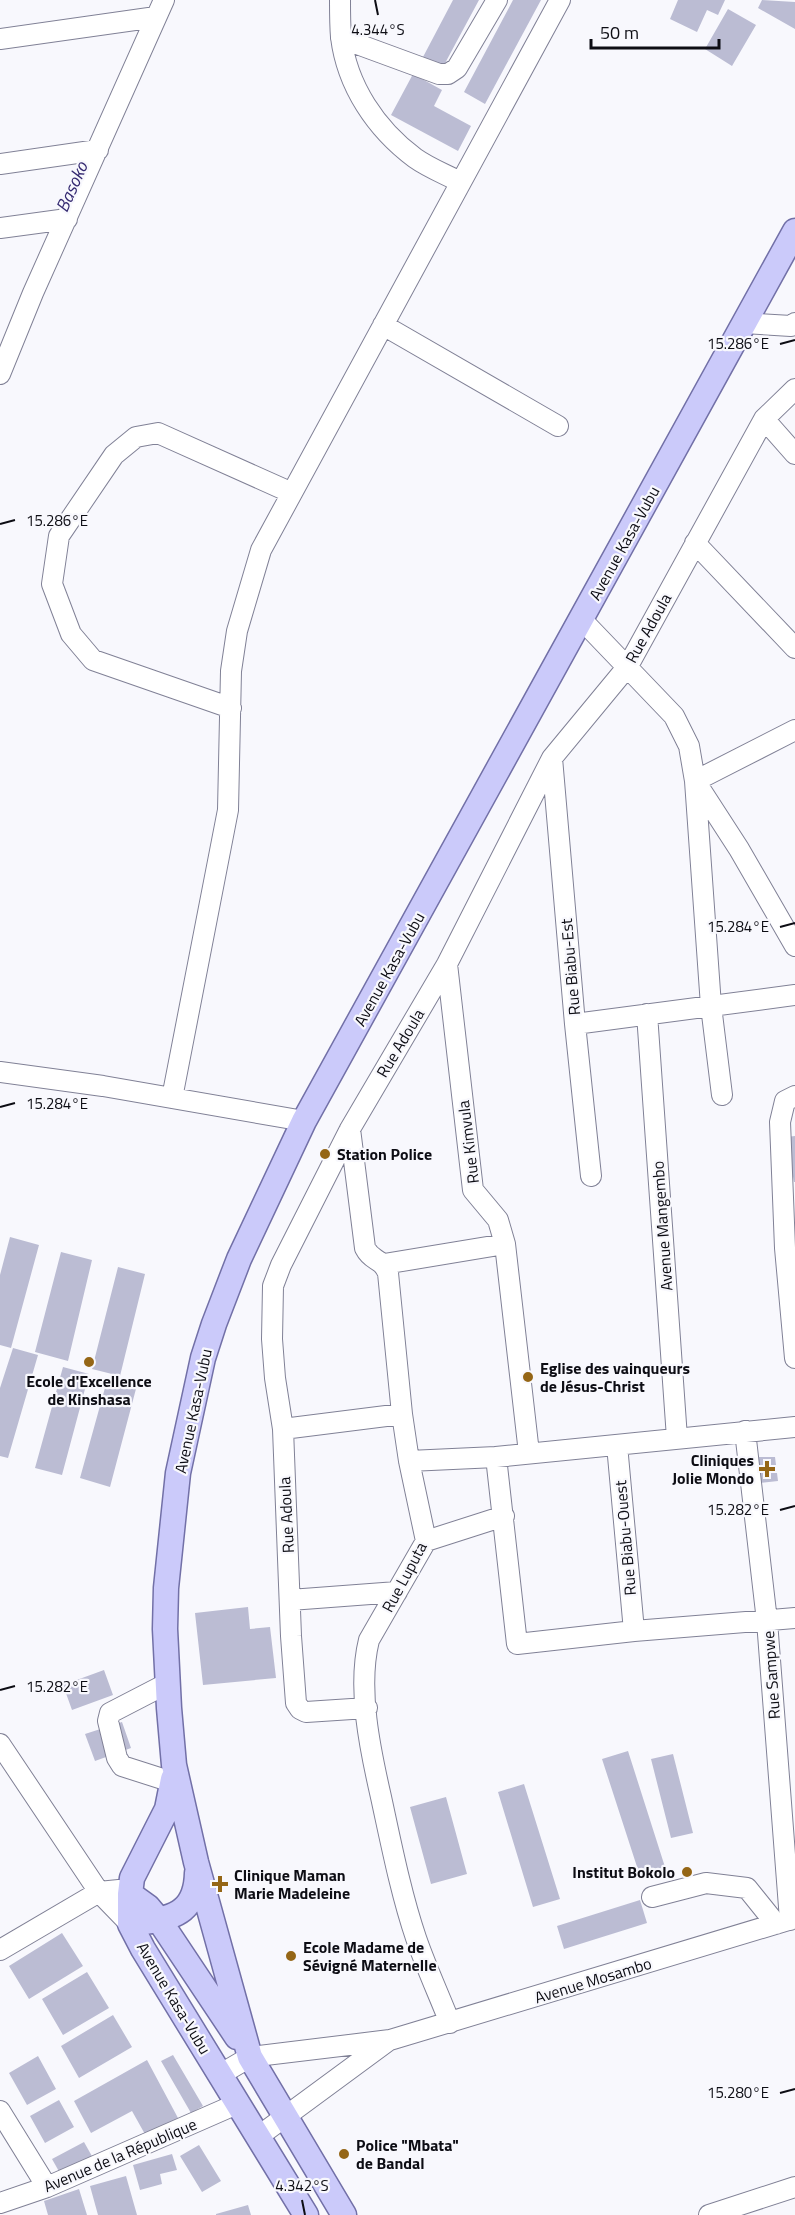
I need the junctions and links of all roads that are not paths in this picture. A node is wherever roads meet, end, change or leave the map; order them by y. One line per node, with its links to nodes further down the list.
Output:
1 (340, 0): 5 (street)
2 (497, 0): 5 (street)
3 (560, 0): 9 (street)
4 (160, 9): 6 (street); 7 (street)
5 (341, 38): 9 (street)
6 (0, 39)
7 (98, 150): 8 (street); 10 (street)
8 (0, 164)
9 (460, 182): 15 (street)
10 (67, 219): 11 (street); 16 (street)
11 (0, 228)
12 (792, 242): 13 (main road, Avenue Kasa-Vubu)
13 (744, 323): 14 (street); 23 (main road, Avenue Kasa-Vubu)
14 (795, 323)
15 (383, 325): 19 (street); 21 (street)
16 (0, 374)
17 (795, 389): 18 (street, Rue Adoula)
18 (764, 419): 20 (street); 22 (street, Rue Adoula)
19 (558, 426)
20 (795, 454)
21 (292, 493): 26 (street); 26 (street)
22 (695, 543): 24 (street); 25 (street, Rue Adoula)
23 (582, 620): 25 (street); 40 (main road, Avenue Kasa-Vubu)
24 (795, 648)
25 (628, 666): 28 (street, Rue Adoula); 29 (street)
26 (231, 708): 39 (street)
27 (795, 730): 29 (street)
28 (552, 758): 31 (street, Rue Adoula); 35 (street, Rue Biabu-Est)
29 (695, 781): 30 (street); 33 (street)
30 (795, 946)
31 (447, 964): 41 (street, Rue Adoula); 43 (street, Rue Kimvula)
32 (795, 995): 33 (street)
33 (711, 1006): 34 (street); 37 (street)
34 (647, 1014): 35 (street); 50 (street, Avenue Mangembo)
35 (575, 1024): 42 (street, Rue Biabu-Est)
36 (0, 1072): 39 (street)
37 (722, 1095)
38 (795, 1096): 45 (street)
39 (172, 1098): 40 (street)
40 (304, 1121): 62 (main road, Avenue Kasa-Vubu)
41 (350, 1129): 44 (street); 48 (street, Rue Adoula)
42 (591, 1176)
43 (506, 1244): 44 (street); 52 (street, Rue Kimvula)
44 (384, 1264): 46 (street, Rue Luputa)
45 (795, 1358)
46 (402, 1414): 48 (street); 54 (street, Rue Luputa)
47 (795, 1427): 49 (street)
48 (283, 1429): 58 (street, Rue Adoula)
49 (745, 1431): 50 (street); 60 (street, Rue Sampwe)
50 (677, 1438): 51 (street)
51 (617, 1445): 52 (street); 61 (street, Rue Biabu-Ouest)
52 (529, 1453): 53 (street)
53 (496, 1457): 54 (street); 55 (street)
54 (409, 1461): 56 (street, Rue Luputa)
55 (504, 1516): 56 (street); 61 (street)
56 (426, 1541): 57 (street, Rue Luputa)
57 (398, 1592): 58 (street); 63 (street, Rue Luputa)
58 (290, 1600): 63 (street, Rue Adoula)
59 (795, 1618): 60 (street)
60 (767, 1621): 61 (street); 71 (street, Rue Sampwe)
61 (634, 1631)
62 (168, 1683): 65 (main road, Avenue Kasa-Vubu); 65 (street)
63 (367, 1708): 74 (street, Rue Luputa)
64 (0, 1744): 67 (street)
65 (173, 1773): 66 (main road, Avenue Kasa-Vubu); 68 (main road, Avenue Kasa-Vubu)
66 (196, 1862): 70 (main road); 76 (main road, Avenue Kasa-Vubu)
67 (99, 1892): 68 (street); 72 (street); 73 (street)
68 (130, 1894): 70 (main road); 72 (main road, Avenue Kasa-Vubu)
69 (652, 1897): 71 (street)
70 (159, 1920): 72 (main road); 76 (main road)
71 (787, 1920): 74 (street, Avenue Mosambo)
72 (130, 1924): 77 (main road, Avenue Kasa-Vubu)
73 (0, 1950)
74 (450, 2023): 75 (street, Avenue Mosambo)
75 (390, 2040): 76 (street, Avenue Mosambo); 80 (street, Avenue Mosambo)
76 (250, 2056): 77 (street, Avenue Mosambo); 80 (main road, Avenue Kasa-Vubu)
77 (221, 2074): 78 (main road, Avenue Kasa-Vubu)
78 (239, 2103): 81 (main road, Avenue Kasa-Vubu); 82 (street, Avenue de la République)
79 (0, 2111): 82 (street)
80 (285, 2116): 81 (street, Avenue Mosambo); 86 (main road, Avenue Kasa-Vubu)
81 (259, 2136): 85 (main road, Avenue Kasa-Vubu)
82 (47, 2187): 84 (street, Avenue de la République)
83 (795, 2187): 87 (street)
84 (5, 2206)
85 (306, 2215)
86 (344, 2215)
87 (709, 2215)

